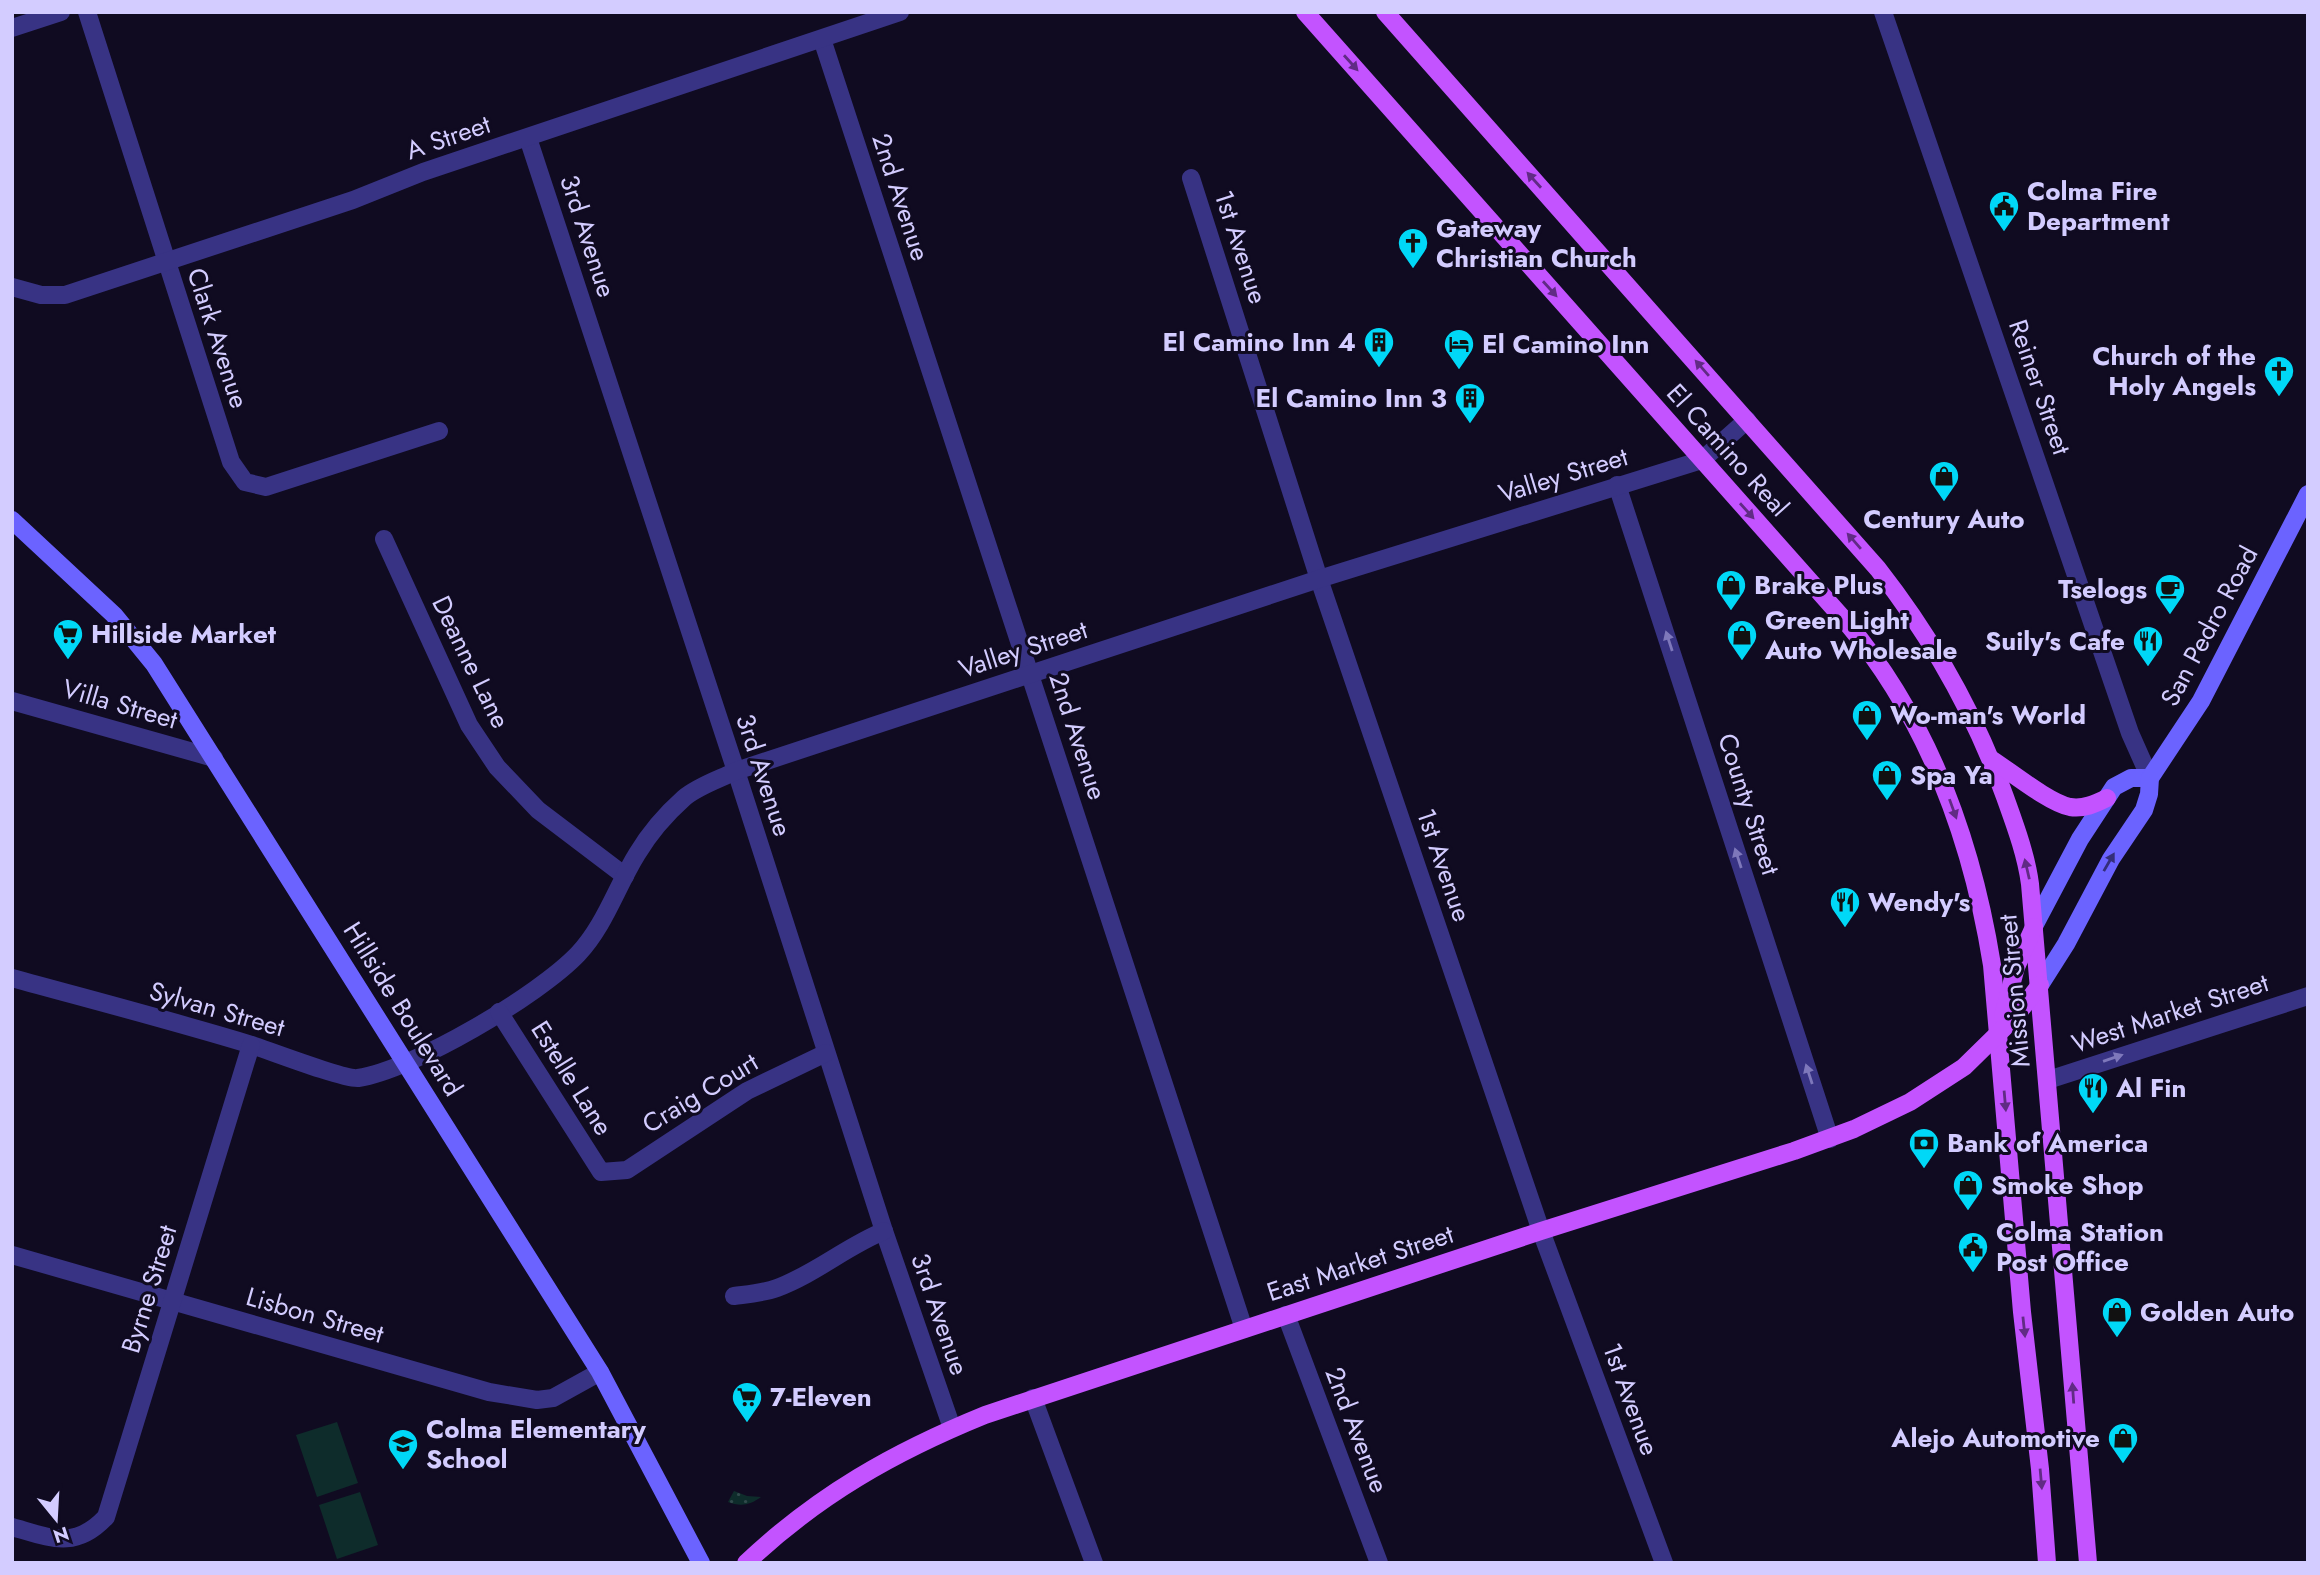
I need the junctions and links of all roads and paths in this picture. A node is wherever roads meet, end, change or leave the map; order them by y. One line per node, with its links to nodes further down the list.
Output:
1 (61, 12): 7 (street)
2 (87, 12): 11 (street, Clark Avenue)
3 (900, 12): 8 (street, A Street)
4 (1305, 12): 15 (main road, El Camino Real, one-way to 15)
5 (1385, 12): 13 (main road, El Camino Real, one-way to 5)
6 (1883, 12): 28 (street, Reiner Street)
7 (12, 28)
8 (822, 39): 9 (street, A Street); 22 (street, 2nd Avenue)
9 (528, 138): 11 (street, A Street); 27 (street, 3rd Avenue)
10 (1191, 178): 21 (street, 1st Avenue)
11 (166, 262): 12 (street, A Street); 14 (street, Clark Avenue)
12 (12, 287)
13 (1747, 420): 15 (street, Valley Street); 16 (main road, El Camino Real)
14 (439, 431)
15 (1702, 460): 17 (street, Valley Street); 24 (main road, El Camino Real, one-way to 24)
16 (1801, 480): 26 (main road, Mission Street, one-way to 16)
17 (1617, 485): 21 (street, Valley Street); 41 (street, County Street, one-way to 17)
18 (2308, 494): 28 (main road, San Pedro Road)
19 (12, 520): 25 (main road, Hillside Boulevard)
20 (384, 539): 30 (street, Deanne Lane)
21 (1319, 579): 22 (street, Valley Street); 44 (street, 1st Avenue)
22 (1030, 674): 27 (street, Valley Street); 49 (street, 2nd Avenue)
23 (12, 701): 25 (street, Villa Street)
24 (1927, 746): 36 (main road, Mission Street, one-way to 36)
25 (214, 758): 39 (main road, Hillside Boulevard)
26 (1991, 759): 29 (main road); 31 (main road, Mission Street, one-way to 26)
27 (736, 771): 30 (street, Valley Street); 38 (street, 3rd Avenue)
28 (2150, 778): 29 (main road); 33 (main road, San Pedro Road, one-way to 28)
29 (2107, 798): 31 (main road)
30 (625, 876): 35 (street, Valley Street)
31 (2034, 926): 33 (main road, Mission Street); 36 (main road)
32 (12, 978): 37 (street, Sylvan Street)
33 (2040, 985): 36 (main road, San Pedro Road); 40 (main road, Mission Street)
34 (2306, 1002): 40 (street, West Market Street, one-way to 34)
35 (499, 1012): 39 (street, Valley Street); 42 (street, Estelle Lane)
36 (2000, 1033): 41 (main road, East Market Street); 59 (main road, Mission Street, one-way to 59)
37 (251, 1045): 39 (street, Sylvan Street); 47 (street, Byrne Street)
38 (825, 1053): 42 (street, Craig Court); 43 (street, 3rd Avenue)
39 (405, 1063): 50 (main road, Hillside Boulevard)
40 (2048, 1080): 60 (main road, Mission Street, one-way to 40)
41 (1830, 1139): 44 (main road, East Market Street)
42 (601, 1172)
43 (884, 1231): 46 (street); 52 (street, 3rd Avenue)
44 (1541, 1231): 48 (main road, East Market Street); 58 (street, 1st Avenue)
45 (12, 1255): 47 (street, Lisbon Street)
46 (734, 1296)
47 (173, 1301): 50 (street, Lisbon Street); 53 (street, Byrne Street)
48 (1286, 1315): 49 (main road, East Market Street); 57 (street, 2nd Avenue)
49 (1244, 1329): 51 (main road, East Market Street)
50 (600, 1372): 54 (main road, Hillside Boulevard)
51 (1033, 1398): 52 (main road, East Market Street); 56 (street)
52 (952, 1428): 55 (main road, East Market Street)
53 (12, 1527)
54 (701, 1563)
55 (746, 1563)
56 (1094, 1563)
57 (1379, 1563)
58 (1664, 1563)
59 (2048, 1563)
60 (2088, 1563)

